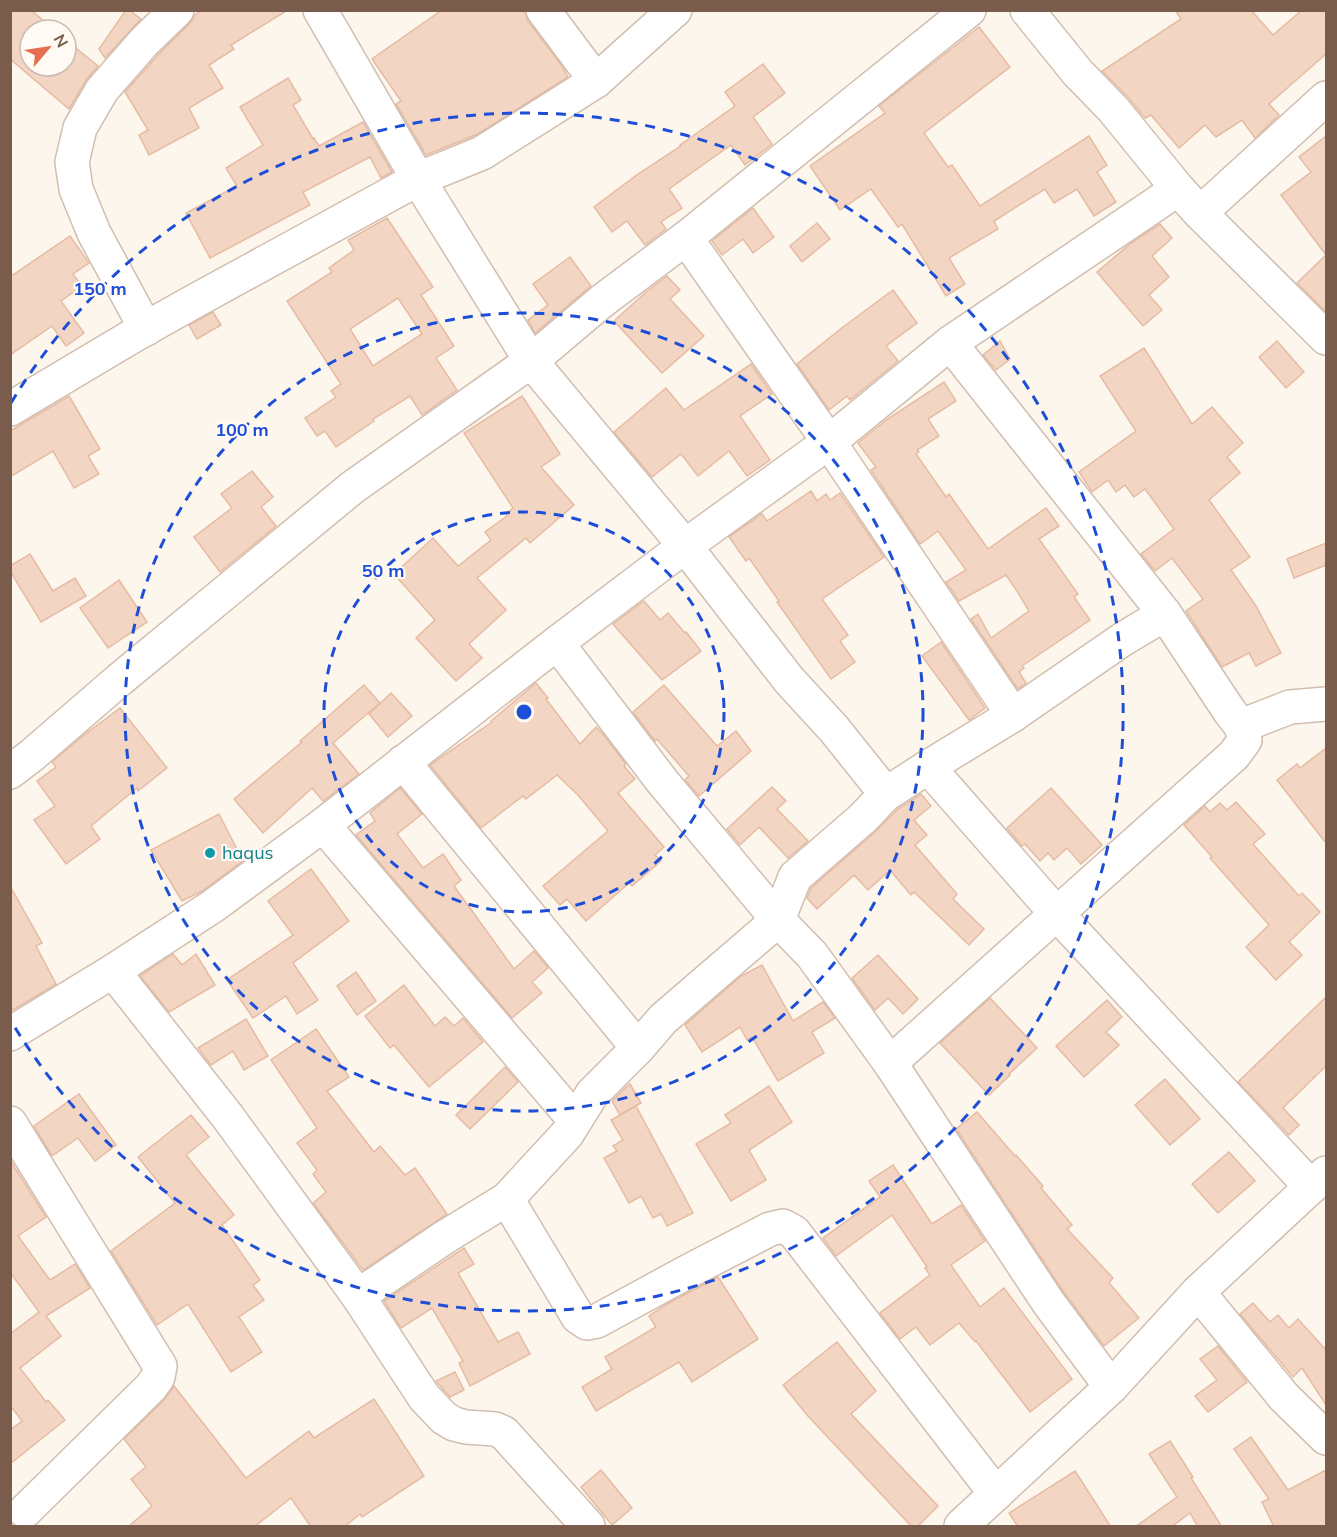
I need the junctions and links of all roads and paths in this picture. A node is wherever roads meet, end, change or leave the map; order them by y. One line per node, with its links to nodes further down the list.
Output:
1 (177, 10): 13 (street)
2 (320, 10): 9 (street)
3 (543, 10): 7 (street)
4 (675, 10): 7 (street)
5 (969, 10): 12 (street)
6 (1027, 10): 10 (street)
7 (596, 81): 9 (street)
8 (1326, 98): 11 (street)
9 (418, 180): 13 (street); 16 (street)
10 (1178, 189): 11 (street); 15 (street)
11 (1200, 213): 14 (street)
12 (686, 238): 16 (street); 18 (street)
13 (146, 329): 17 (street)
14 (1326, 338)
15 (950, 342): 18 (street); 20 (street)
16 (531, 361): 19 (street); 27 (street)
17 (10, 409)
18 (829, 442): 19 (street); 23 (street)
19 (685, 546): 21 (street); 28 (street)
20 (1165, 614): 23 (street); 24 (street)
21 (557, 643): 25 (street); 31 (street)
22 (1326, 704): 24 (street)
23 (1014, 715): 26 (street)
24 (1241, 726): 30 (street)
25 (403, 762): 29 (street); 34 (street)
26 (928, 767): 28 (street); 30 (street)
27 (10, 772)
28 (886, 794): 31 (street)
29 (323, 825): 32 (street); 36 (street)
30 (1056, 913): 35 (street); 38 (street)
31 (778, 920): 34 (street); 35 (street)
32 (113, 971): 33 (street); 41 (street)
33 (10, 1034)
34 (638, 1048): 36 (street)
35 (890, 1063): 42 (street)
36 (575, 1120): 39 (street)
37 (10, 1123): 45 (street)
38 (1319, 1180): 40 (street)
39 (507, 1199): 41 (street); 44 (street)
40 (1198, 1292): 42 (street); 43 (street)
41 (358, 1296): 46 (street)
42 (1111, 1387): 44 (street)
43 (1326, 1438)
44 (996, 1494): 47 (street)
45 (25, 1511)
46 (588, 1527)
47 (961, 1527)

